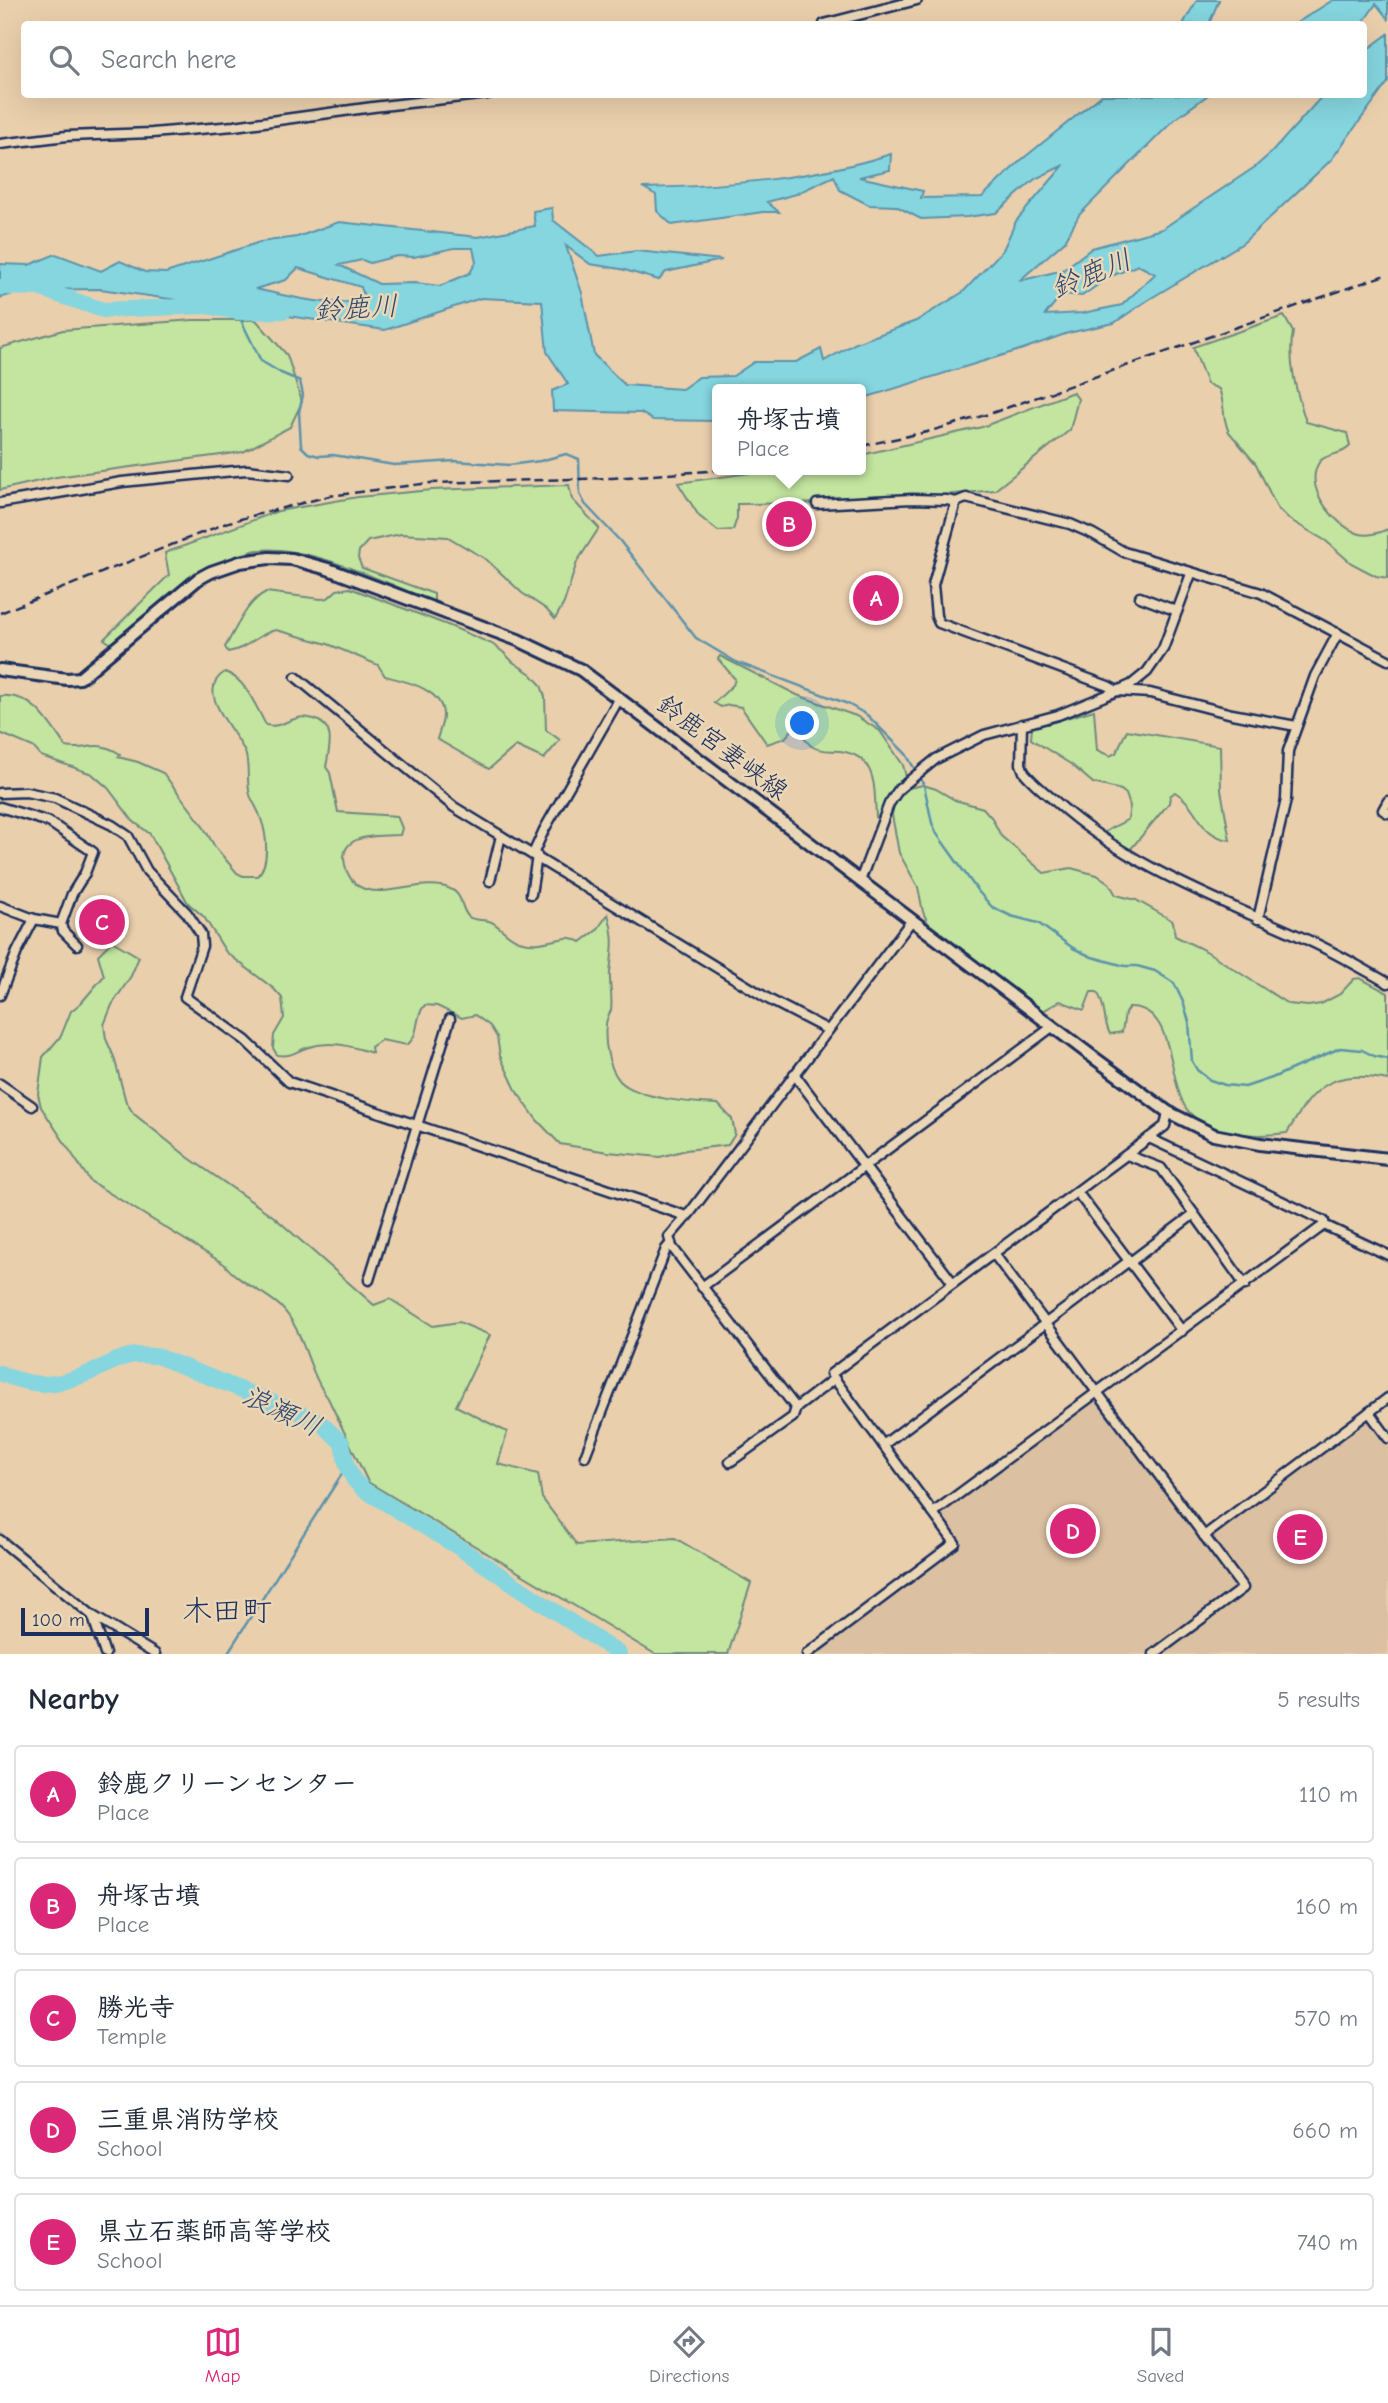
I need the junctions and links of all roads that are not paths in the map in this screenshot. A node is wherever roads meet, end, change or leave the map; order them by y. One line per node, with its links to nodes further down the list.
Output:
1 (917, 0): 2 (street)
2 (836, 21)
3 (453, 98): 4 (street)
4 (0, 144)
5 (289, 475): 7 (street)
6 (956, 502): 8 (street); 9 (street); 16 (street)
7 (0, 503)
8 (817, 504)
9 (1191, 573): 11 (street); 12 (street)
10 (1140, 597): 11 (street)
11 (1177, 611): 16 (street)
12 (1338, 633): 13 (street); 19 (street)
13 (1388, 660)
14 (0, 670): 17 (main road, 鈴鹿宮妻峡線)
15 (296, 677): 24 (street)
16 (1117, 691): 18 (street); 19 (street)
17 (620, 697): 25 (street); 27 (main road, 鈴鹿宮妻峡線)
18 (1022, 724): 27 (street); 31 (street)
19 (1296, 726): 31 (street)
20 (0, 793): 44 (street)
21 (1388, 801): 23 (street)
22 (0, 807): 33 (street)
23 (1388, 813)
24 (501, 836): 25 (street); 26 (street)
25 (535, 855): 28 (street); 39 (street)
26 (490, 881)
27 (860, 881): 32 (main road, 鈴鹿宮妻峡線)
28 (531, 894)
29 (0, 906): 30 (street)
30 (34, 919): 33 (street); 36 (street)
31 (1258, 919): 35 (street)
32 (912, 920): 38 (main road, 鈴鹿宮妻峡線); 39 (street)
33 (61, 924): 34 (street)
34 (77, 945)
35 (1388, 983)
36 (0, 995)
37 (450, 1019): 44 (street)
38 (1052, 1027): 43 (main road, 鈴鹿宮妻峡線); 48 (street)
39 (828, 1030): 40 (street)
40 (794, 1074): 48 (street); 51 (street)
41 (0, 1084): 42 (street)
42 (32, 1107)
43 (1168, 1112): 45 (street); 47 (main road, 鈴鹿宮妻峡線)
44 (418, 1125): 51 (street); 57 (street)
45 (1149, 1138): 46 (street); 52 (street)
46 (1127, 1155): 49 (street); 50 (street)
47 (1388, 1159)
48 (864, 1167): 58 (street); 60 (street)
49 (1077, 1192): 54 (street); 56 (street)
50 (1194, 1214): 56 (street); 59 (street)
51 (686, 1216): 53 (street)
52 (1324, 1225): 55 (street); 59 (street)
53 (671, 1243): 60 (street); 70 (street)
54 (994, 1254): 58 (street); 61 (street)
55 (1388, 1255)
56 (1129, 1262): 61 (street); 62 (street)
57 (369, 1280)
58 (953, 1283): 63 (street)
59 (1245, 1284): 62 (street)
60 (702, 1287): 66 (street)
61 (1046, 1323): 64 (street); 69 (street)
62 (1182, 1331): 64 (street)
63 (834, 1379): 66 (street); 69 (street)
64 (1098, 1393): 72 (street); 73 (street)
65 (1388, 1398): 67 (street)
66 (796, 1408): 71 (street)
67 (1369, 1412): 68 (street); 73 (street)
68 (1388, 1438)
69 (883, 1445): 72 (street)
70 (585, 1456)
71 (730, 1462)
72 (933, 1513): 78 (street)
73 (1204, 1536): 79 (street)
74 (0, 1540): 75 (street)
75 (93, 1616): 76 (street); 77 (street)
76 (105, 1654)
77 (155, 1654)
78 (807, 1654)
79 (1154, 1654)

